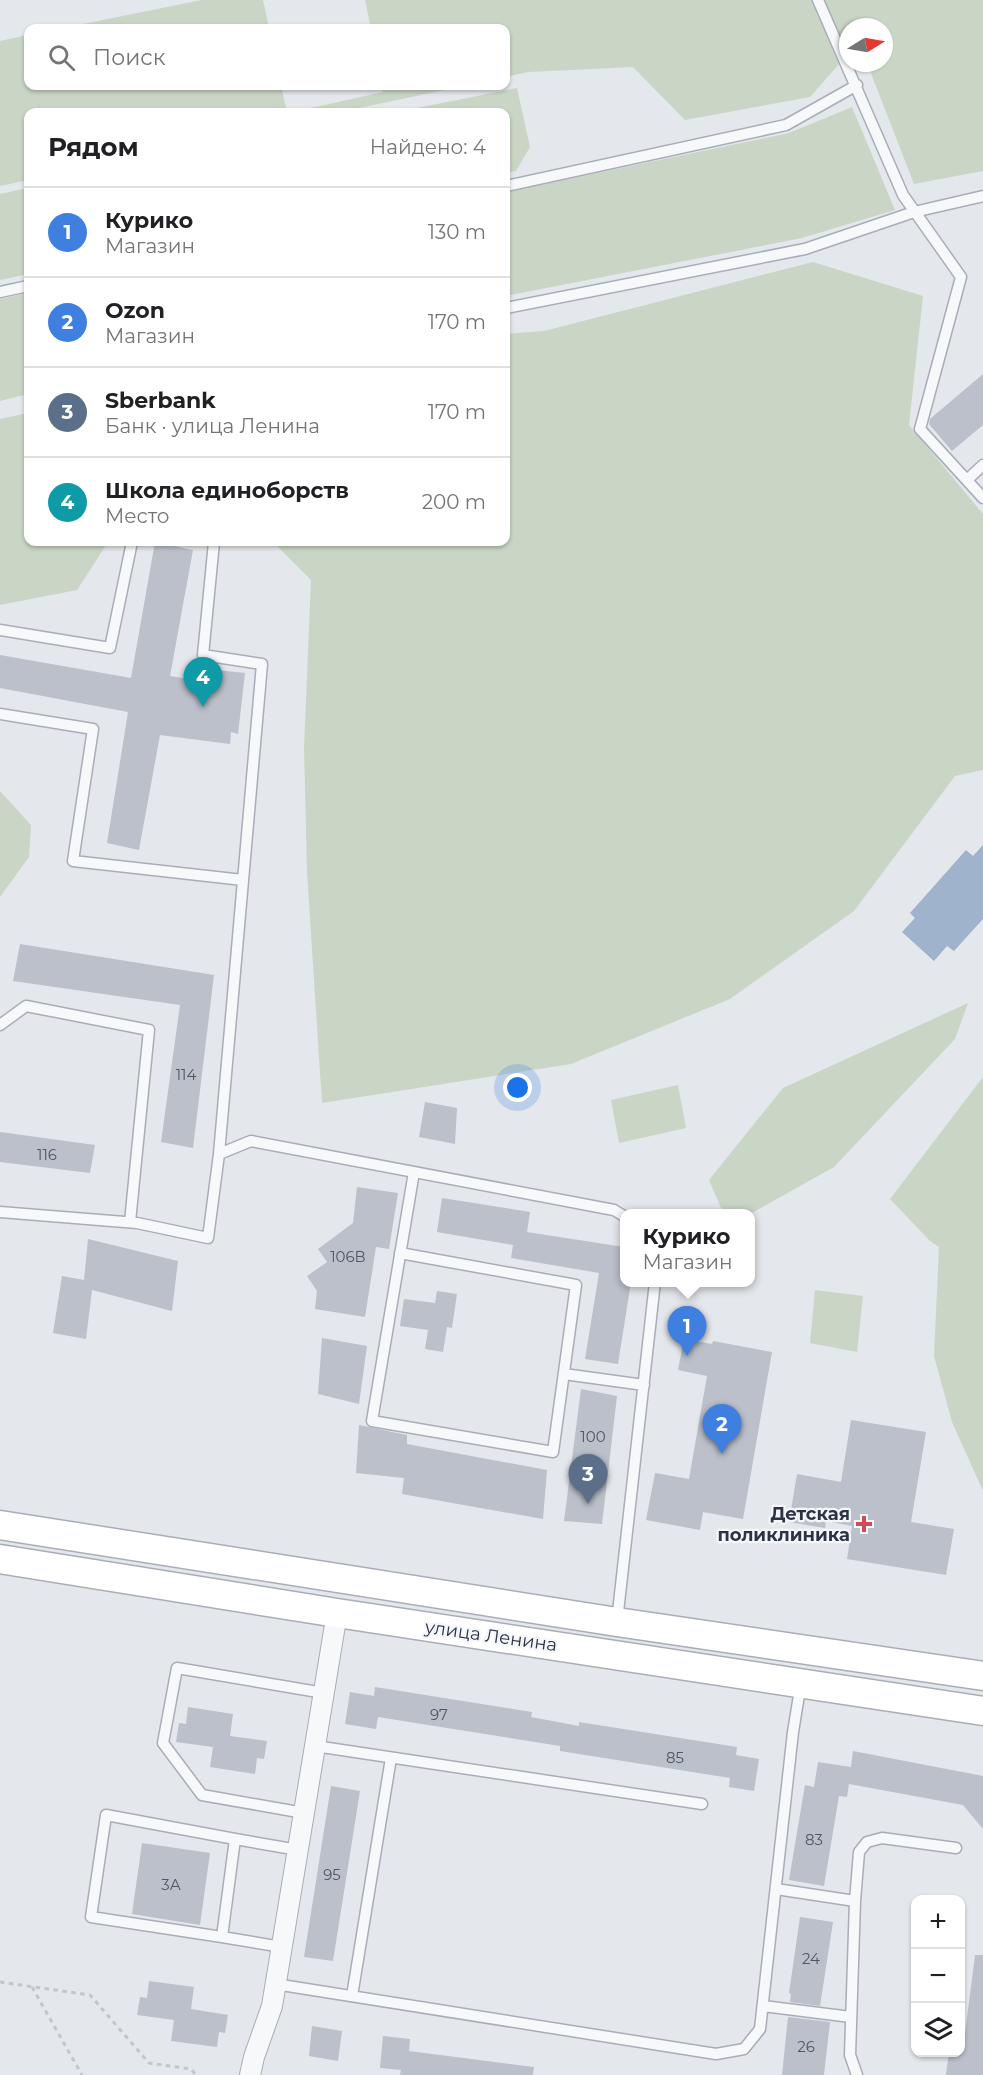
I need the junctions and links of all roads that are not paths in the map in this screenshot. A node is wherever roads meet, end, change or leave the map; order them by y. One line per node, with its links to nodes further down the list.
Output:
1 (818, 0): 2 (lane)
2 (857, 85): 3 (lane); 5 (lane)
3 (510, 185)
4 (983, 196): 5 (lane)
5 (914, 212): 8 (lane); 10 (lane)
6 (24, 287): 7 (lane)
7 (0, 292)
8 (510, 307)
9 (983, 465): 10 (lane)
10 (967, 480): 11 (lane)
11 (983, 498)
12 (131, 546): 14 (lane)
13 (214, 546): 16 (lane)
14 (0, 630)
15 (0, 714): 16 (lane)
16 (243, 880): 18 (lane)
17 (0, 1025): 22 (lane)
18 (219, 1154): 19 (lane); 22 (lane)
19 (414, 1172): 21 (lane); 23 (lane)
20 (0, 1212): 22 (lane)
21 (620, 1214)
22 (130, 1222)
23 (400, 1253): 25 (lane); 25 (lane)
24 (654, 1287): 26 (lane)
25 (564, 1374): 26 (lane)
26 (644, 1385): 31 (lane)
27 (0, 1525): 29 (main road, улица Ленина)
28 (0, 1558): 30 (main road, улица Ленина)
29 (341, 1577): 30 (main road); 31 (main road, улица Ленина)
30 (337, 1613): 32 (main road, улица Ленина); 35 (street)
31 (617, 1622): 32 (main road); 33 (main road, улица Ленина)
32 (613, 1654): 34 (main road, улица Ленина)
33 (983, 1676)
34 (801, 1682): 36 (main road, улица Ленина); 44 (lane)
35 (324, 1693): 37 (street); 40 (lane)
36 (983, 1711)
37 (315, 1746): 38 (lane); 40 (street)
38 (391, 1758): 39 (lane); 49 (lane)
39 (702, 1804)
40 (304, 1813): 43 (street)
41 (235, 1839): 43 (lane); 46 (lane); 46 (lane)
42 (956, 1848): 45 (lane)
43 (298, 1850): 47 (street)
44 (776, 1889): 45 (lane); 50 (lane)
45 (855, 1901): 51 (lane)
46 (222, 1937): 47 (lane)
47 (282, 1947): 48 (street)
48 (275, 1984): 49 (lane); 52 (street)
49 (352, 1996): 50 (lane)
50 (763, 2006): 51 (lane)
51 (851, 2017): 53 (lane)
52 (250, 2075)
53 (857, 2075)

